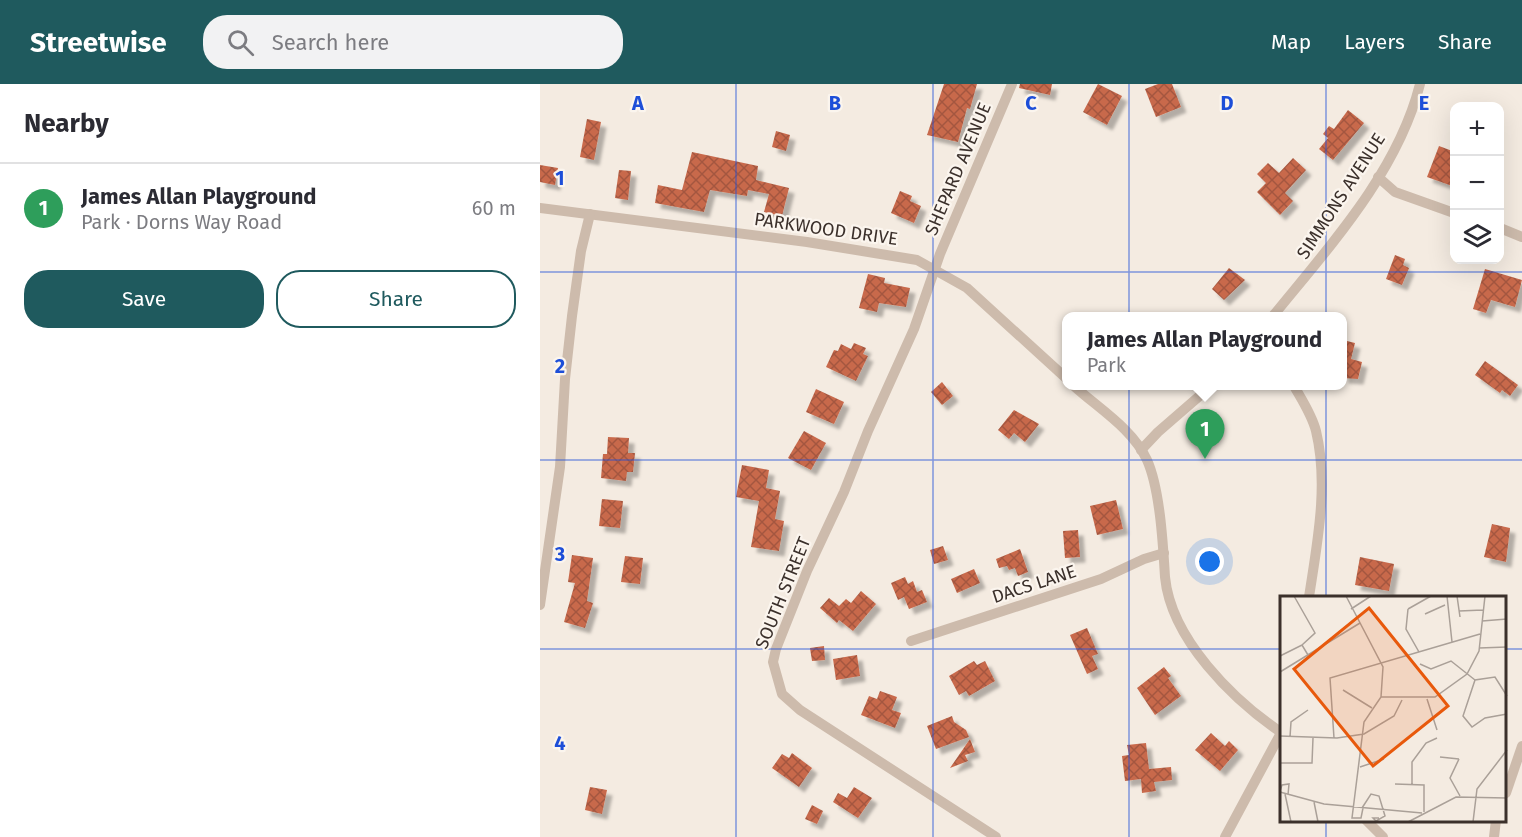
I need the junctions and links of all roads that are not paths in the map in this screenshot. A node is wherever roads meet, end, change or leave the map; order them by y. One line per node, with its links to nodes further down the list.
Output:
1 (1012, 84): 9 (street, SHEPARD AVENUE)
2 (1420, 84): 3 (street, SIMMONS AVENUE)
3 (1378, 177): 5 (street); 10 (street, SIMMONS AVENUE)
4 (540, 208): 6 (street, PARKWOOD DRIVE)
5 (1450, 211)
6 (590, 214): 9 (street, PARKWOOD DRIVE); 18 (street)
7 (1504, 230): 8 (street)
8 (1522, 237)
9 (934, 267): 11 (street, PARKWOOD DRIVE); 26 (street, SOUTH STREET)
10 (1276, 312)
11 (1062, 374)
12 (1079, 390): 15 (street)
13 (1205, 390): 15 (street)
14 (1296, 390): 17 (street)
15 (1141, 450): 16 (street)
16 (1164, 553): 19 (street, DACS LANE); 20 (street)
17 (1309, 596)
18 (540, 605)
19 (911, 641)
20 (1280, 731)
21 (1280, 736): 27 (street)
22 (1522, 746): 23 (street)
23 (1507, 790)
24 (1368, 822): 28 (street)
25 (1496, 822): 29 (street)
26 (996, 837)
27 (1225, 837)
28 (1383, 837)
29 (1494, 837)

